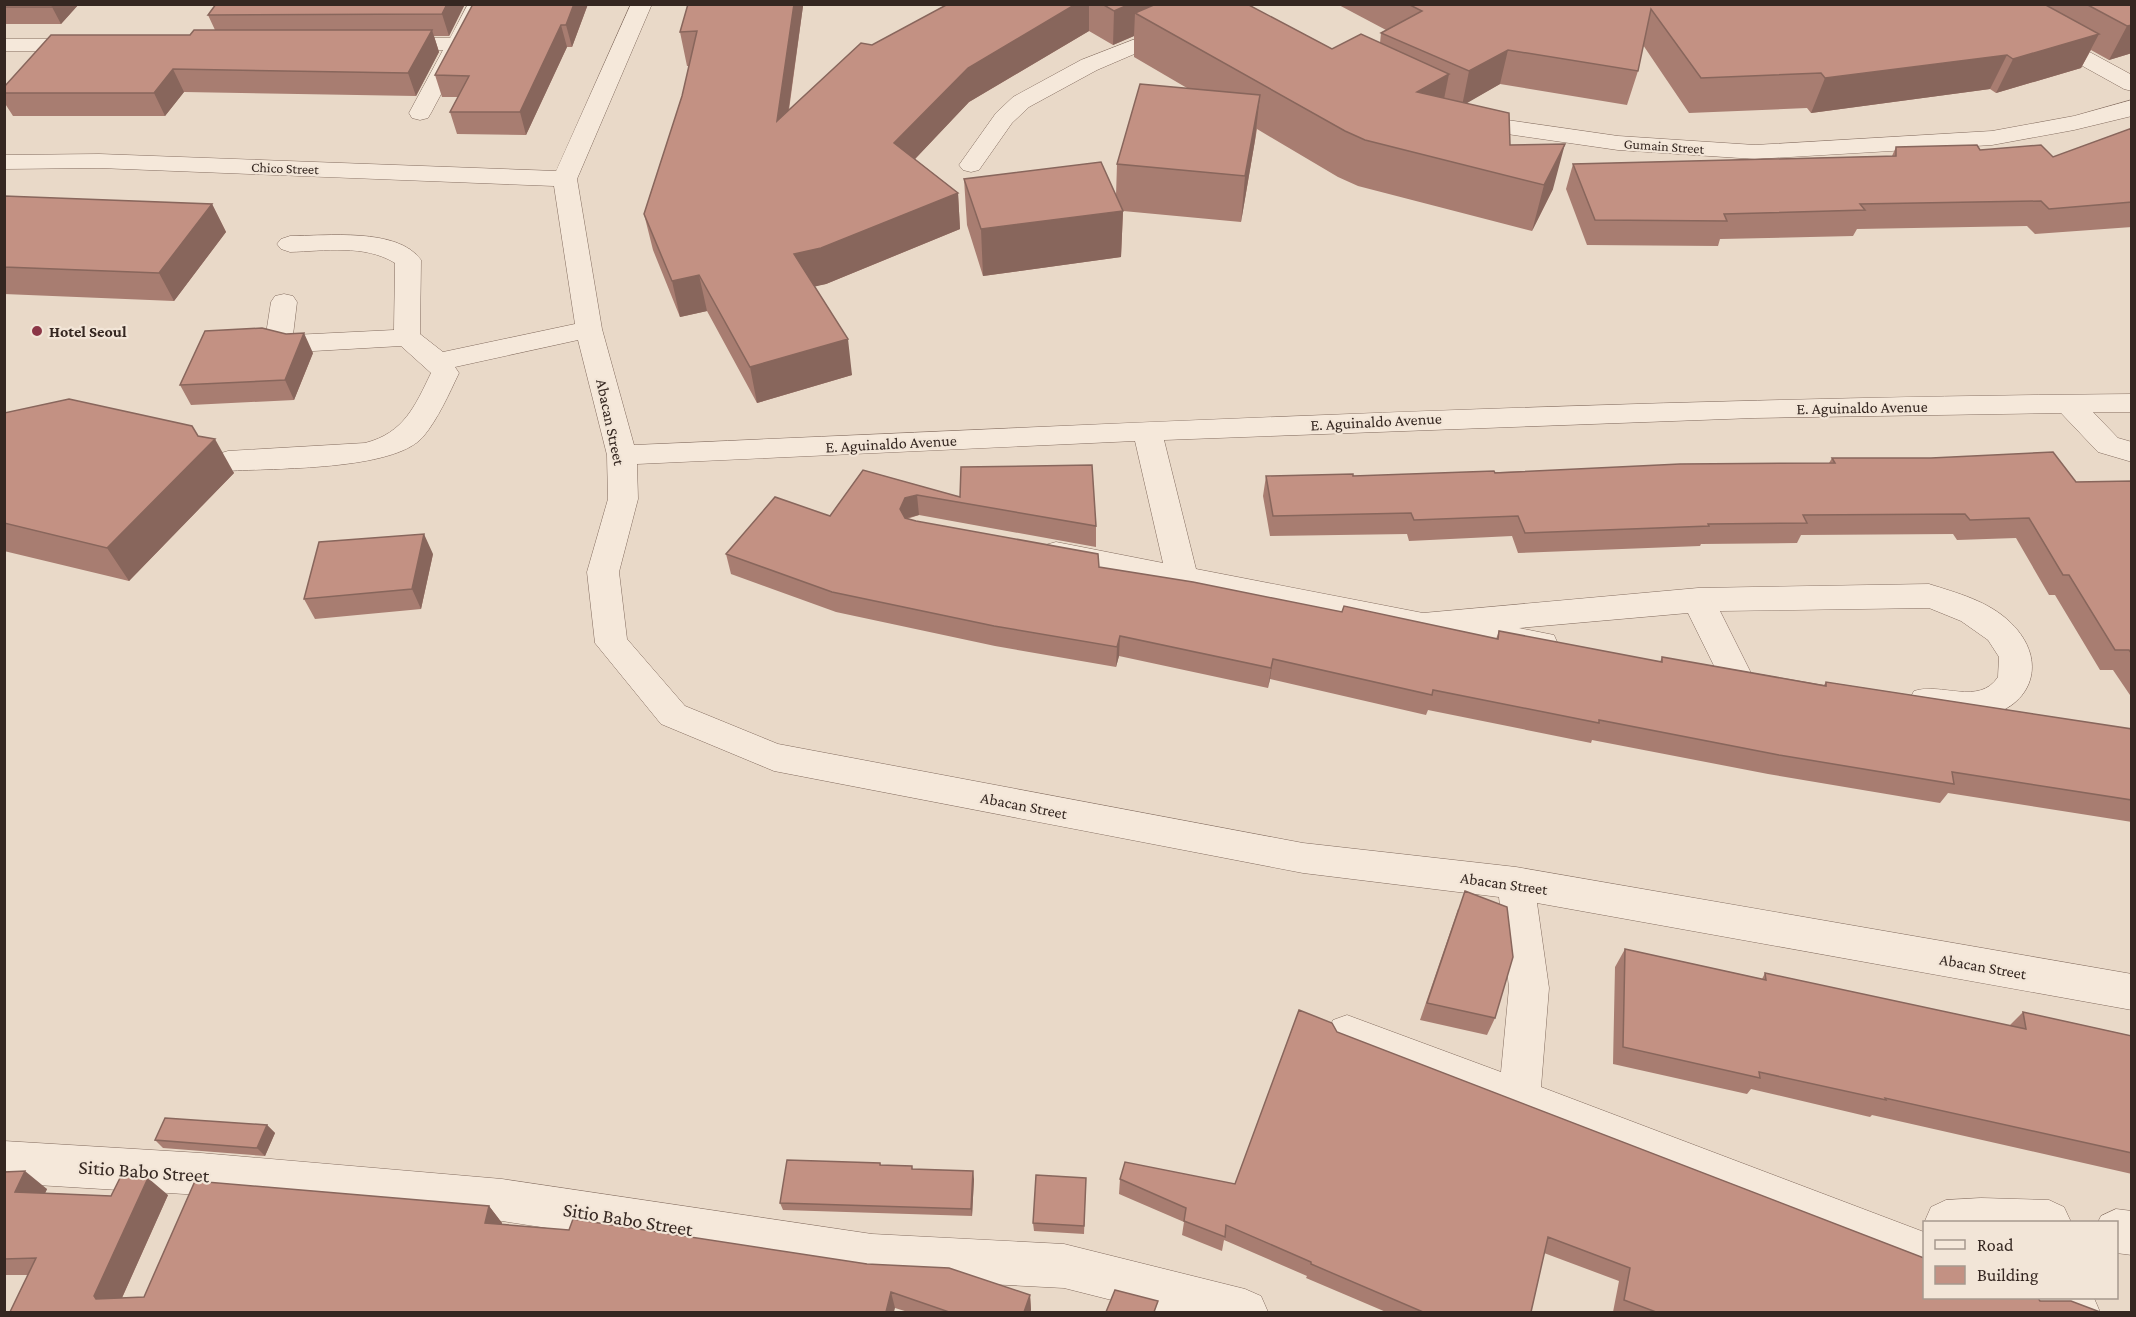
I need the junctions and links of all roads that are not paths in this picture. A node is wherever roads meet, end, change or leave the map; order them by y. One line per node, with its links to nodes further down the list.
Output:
1 (479, 4): 6 (street)
2 (642, 4): 15 (street)
3 (1985, 4): 9 (street)
4 (1195, 21): 14 (street)
5 (374, 44): 6 (street)
6 (457, 44): 12 (street)
7 (4, 45): 8 (street)
8 (106, 45)
9 (2132, 84)
10 (2132, 107): 11 (street, Gumain Street)
11 (1446, 111)
12 (420, 113)
13 (4, 162): 15 (street, Chico Street)
14 (971, 165)
15 (564, 179): 18 (street, Abacan Street)
16 (290, 244): 19 (street)
17 (284, 302): 19 (street)
18 (589, 329): 20 (street); 25 (street, Abacan Street)
19 (407, 337): 20 (street)
20 (438, 362): 26 (street)
21 (2132, 403): 22 (street, E. Aguinaldo Avenue)
22 (2068, 404): 23 (street, E. Aguinaldo Avenue); 24 (street)
23 (1147, 431): 25 (street, E. Aguinaldo Avenue); 28 (street)
24 (2132, 452)
25 (622, 455): 36 (street, Abacan Street)
26 (228, 461)
27 (1034, 549): 28 (street)
28 (1182, 576): 30 (street)
29 (1698, 600): 30 (street); 33 (street); 35 (street)
30 (1423, 625): 31 (street)
31 (1573, 649)
32 (1700, 670): 33 (street)
33 (1735, 675): 34 (street)
34 (1769, 680)
35 (1897, 696)
36 (1516, 883): 37 (street, Abacan Street); 39 (street)
37 (2132, 992)
38 (1347, 1033): 39 (street)
39 (1519, 1098): 46 (street)
40 (4, 1162): 41 (street, Sitio Babo Street)
41 (201, 1174): 42 (street); 49 (street, Sitio Babo Street)
42 (182, 1216)
43 (1964, 1221): 44 (street)
44 (2015, 1221)
45 (1923, 1227): 46 (street)
46 (1876, 1236): 47 (street)
47 (1923, 1254)
48 (2041, 1299): 50 (street)
49 (1245, 1312)
50 (2077, 1312)

